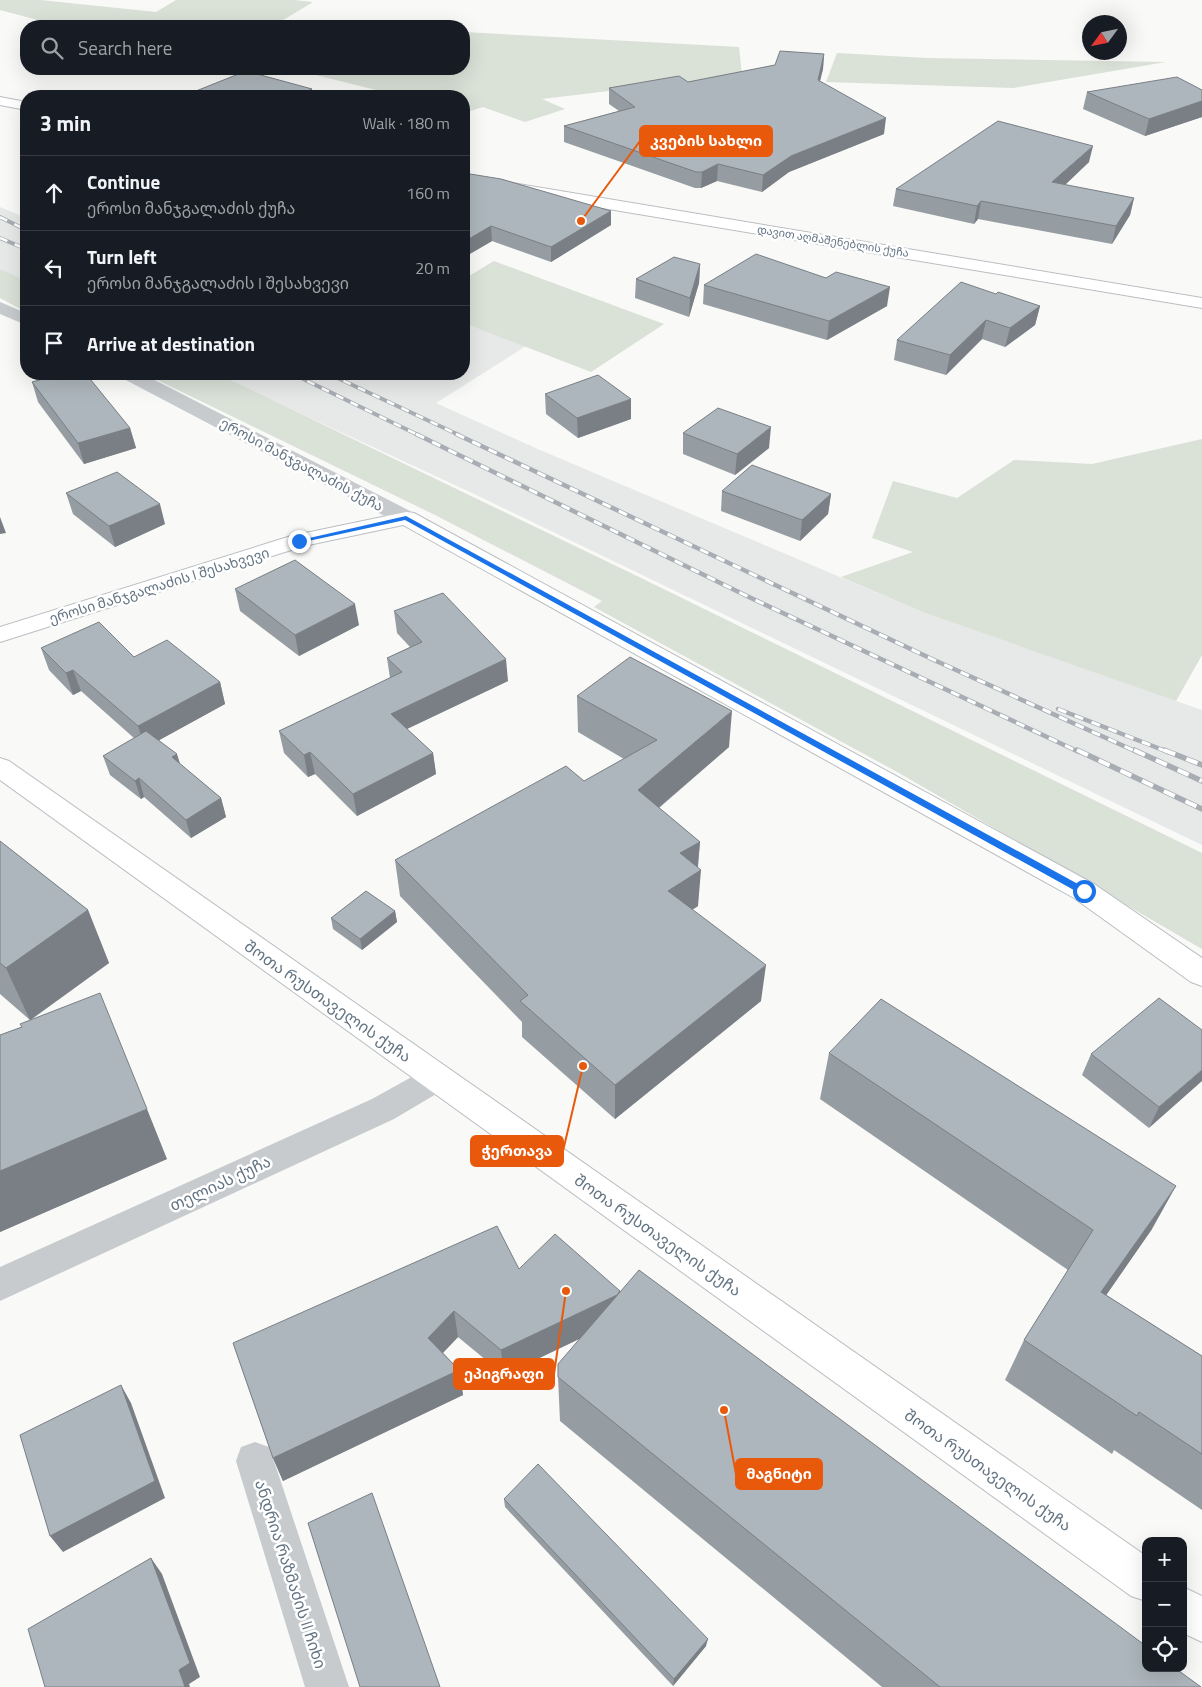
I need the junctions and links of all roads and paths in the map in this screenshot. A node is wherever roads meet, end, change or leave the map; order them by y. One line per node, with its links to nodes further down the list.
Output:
1 (0, 101): 2 (main road)
2 (20, 105)
3 (0, 110): 4 (main road)
4 (20, 112)
5 (470, 181): 6 (main road, დავით აღმაშენებლის ქუჩა)
6 (1202, 303)
7 (0, 307): 8 (street)
8 (20, 317)
9 (141, 380): 10 (street, ეროსი მანჯგალაძის ქუჩა)
10 (406, 518): 11 (main road, ეროსი მანჯგალაძის I შესახვევი); 13 (main road, ეროსი მანჯგალაძის ქუჩა)
11 (0, 634)
12 (0, 767): 14 (main road, შოთა რუსთაველის ქუჩა)
13 (1202, 974)
14 (437, 1078): 15 (street, თელიას ქუჩა); 17 (main road, შოთა რუსთაველის ქუჩა)
15 (0, 1284)
16 (255, 1461): 20 (street, ანდრია რაზმაძის II ჩიხი)
17 (1142, 1579)
18 (1187, 1611): 19 (main road)
19 (1202, 1621)
20 (327, 1687)

